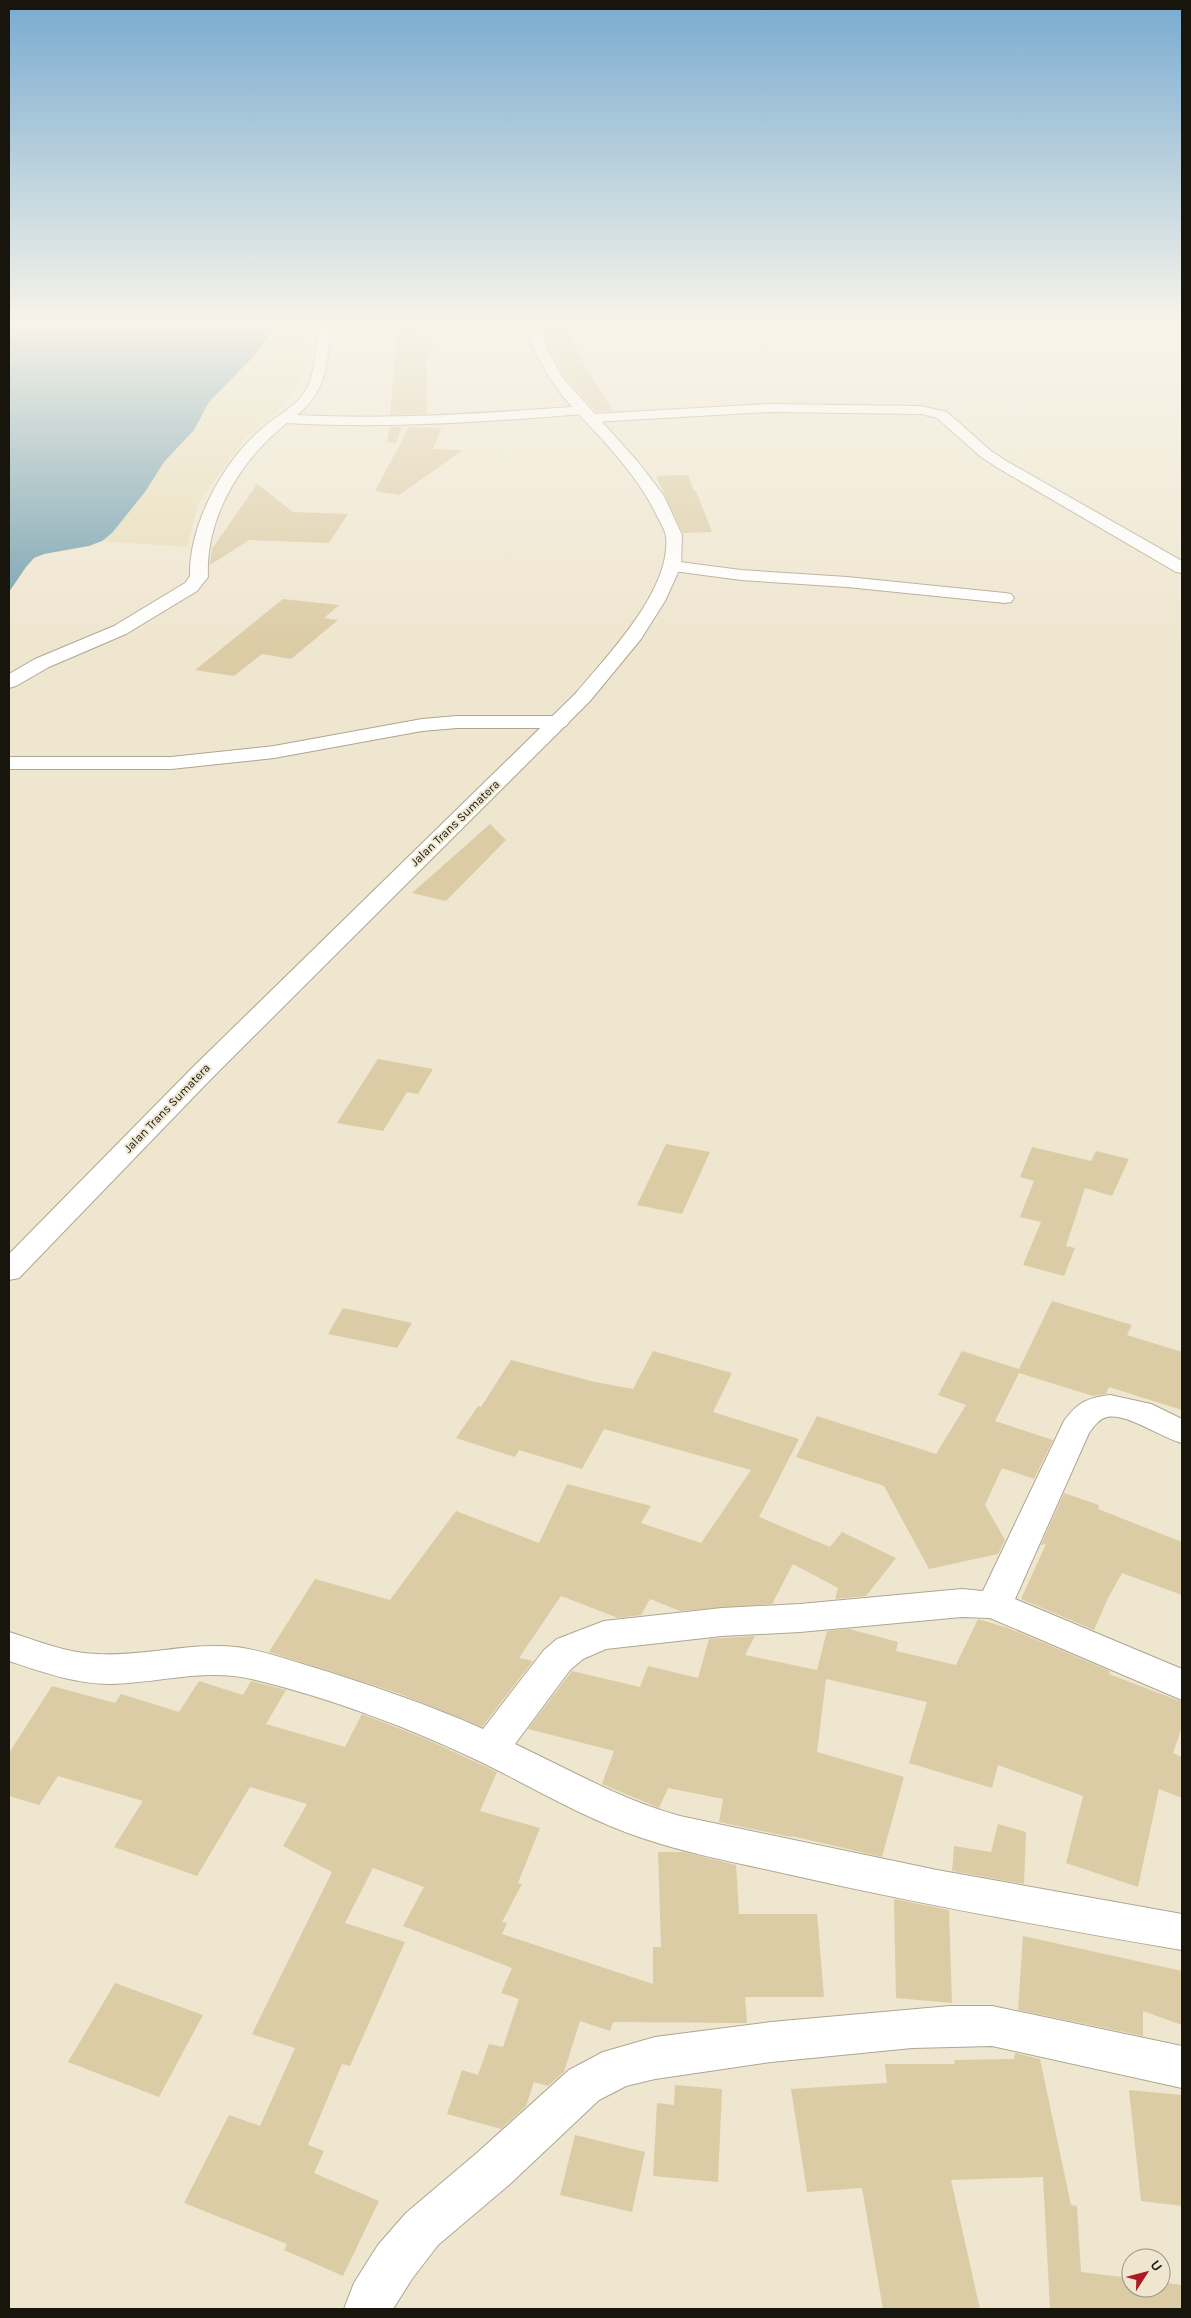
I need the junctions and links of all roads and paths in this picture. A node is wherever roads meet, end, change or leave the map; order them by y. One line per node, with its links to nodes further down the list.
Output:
1 (273, 428): 7 (main road)
2 (600, 428): 4 (main road, Jalan Trans Sumatera)
3 (957, 428): 5 (main road)
4 (672, 566): 6 (main road); 8 (main road, Jalan Trans Sumatera)
5 (1182, 568)
6 (1005, 598)
7 (9, 682)
8 (559, 722): 9 (main road); 10 (main road, Jalan Trans Sumatera)
9 (9, 763)
10 (9, 1271)
11 (1182, 1432): 12 (main road)
12 (994, 1605): 14 (main road); 15 (main road)
13 (9, 1646): 15 (main road)
14 (1182, 1685)
15 (490, 1749): 16 (main road)
16 (1182, 1932)
17 (1182, 2067): 18 (main road)
18 (368, 2309)

